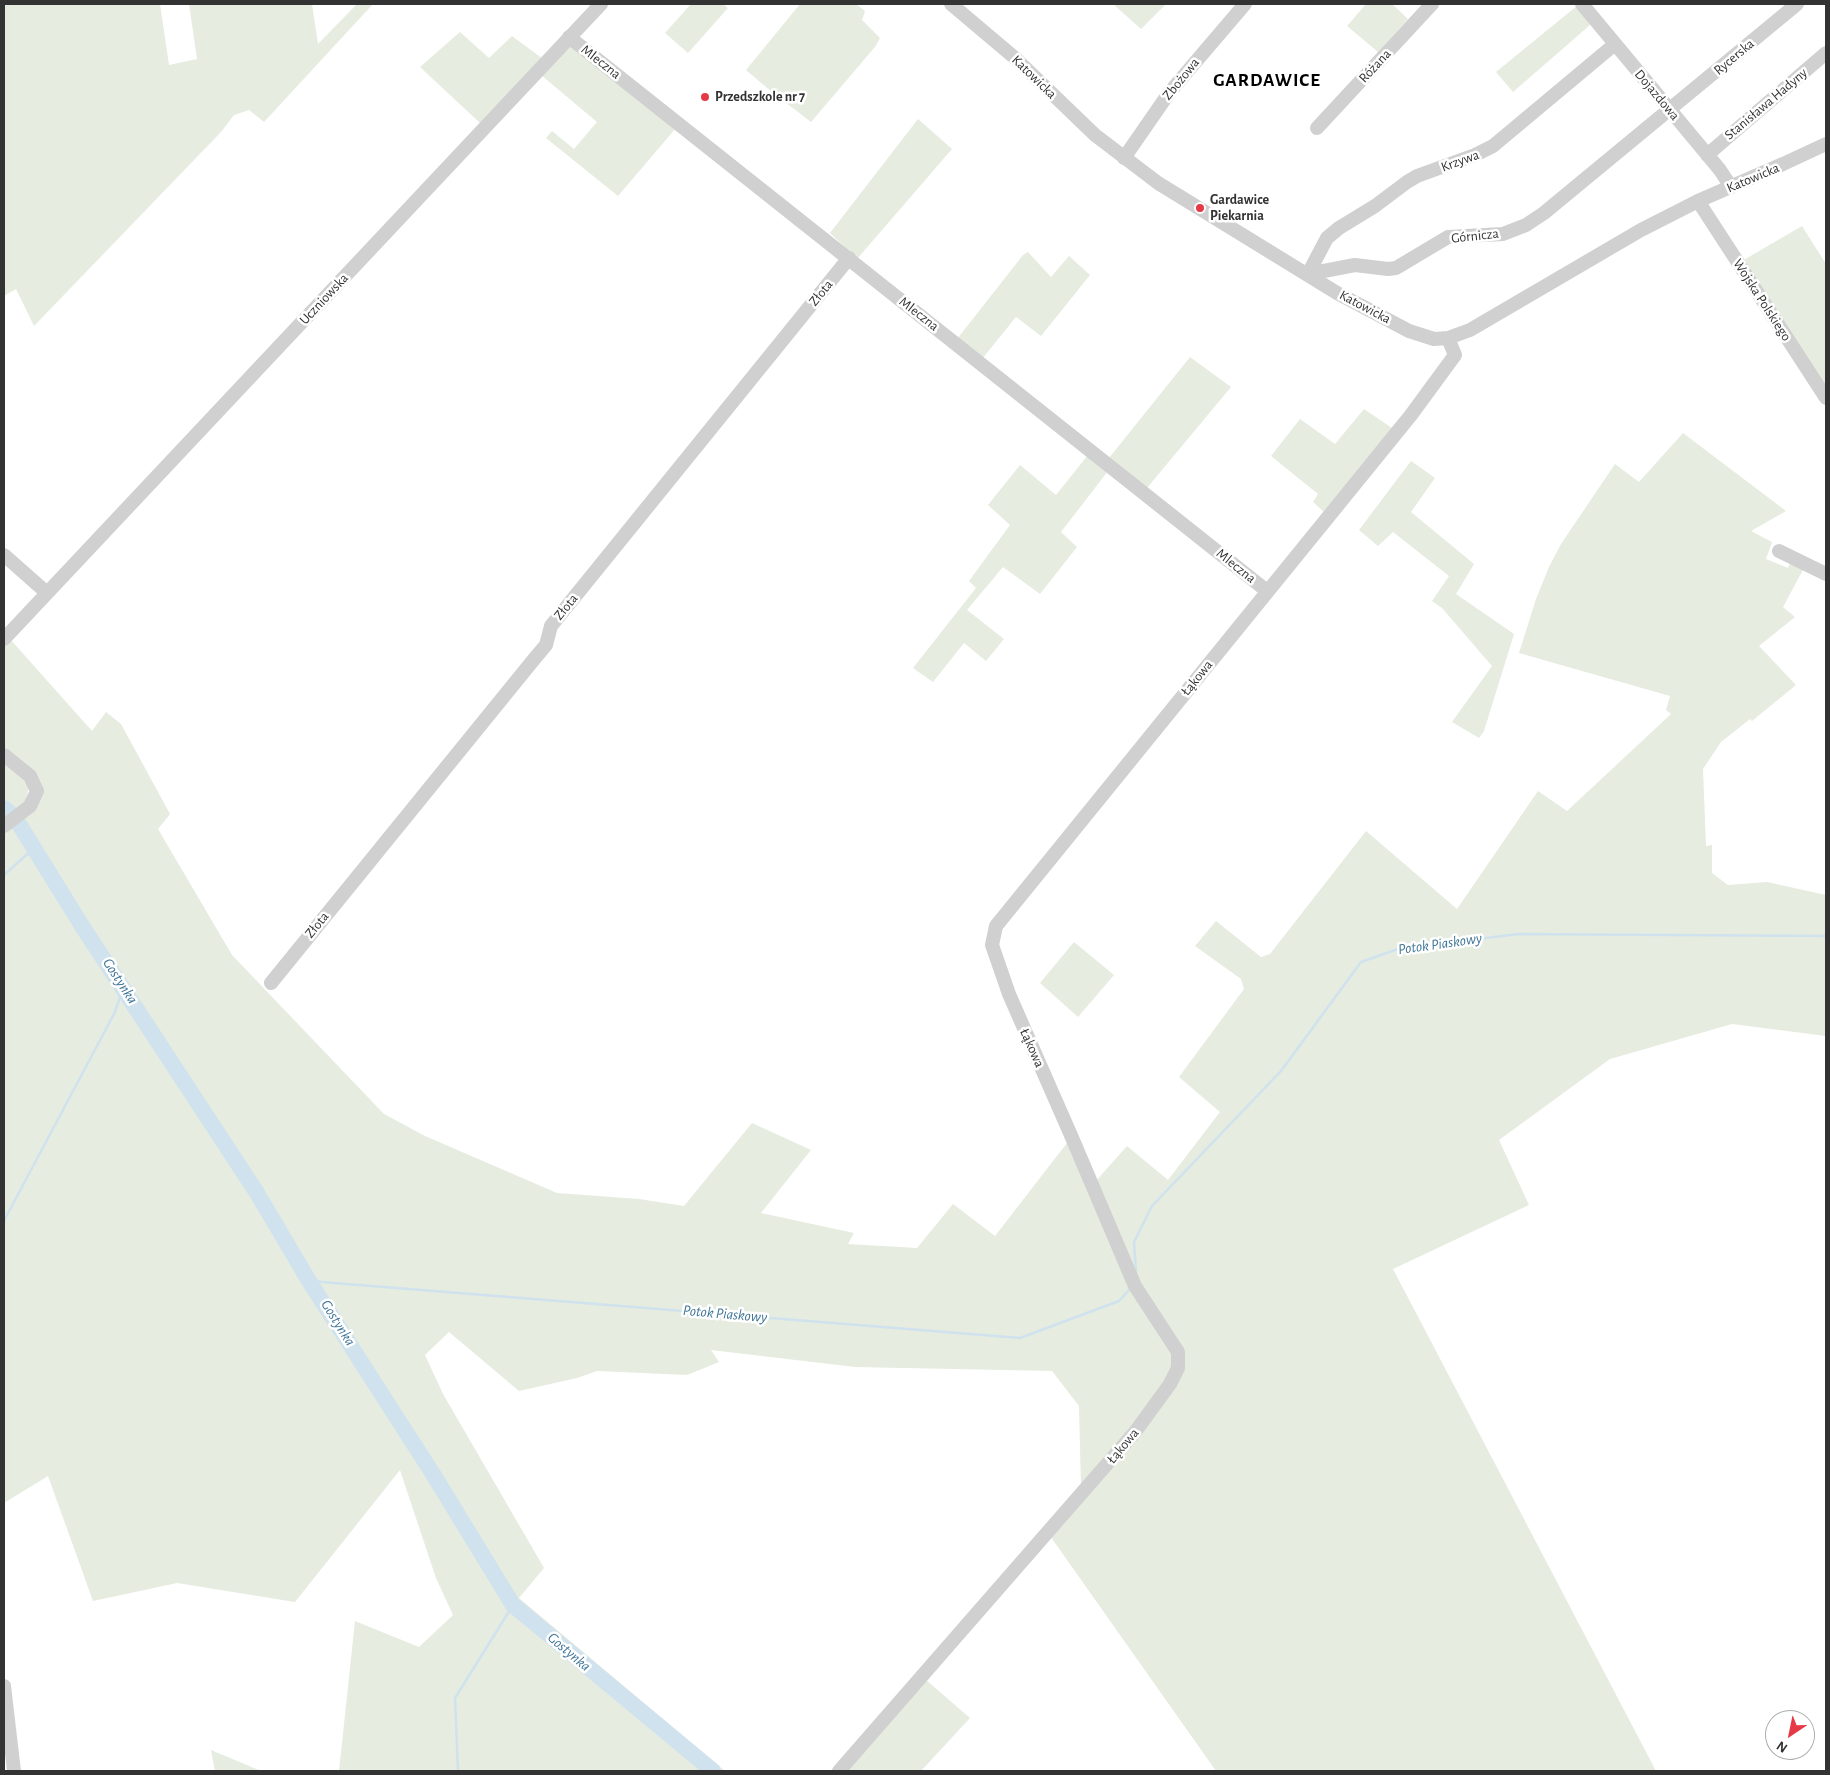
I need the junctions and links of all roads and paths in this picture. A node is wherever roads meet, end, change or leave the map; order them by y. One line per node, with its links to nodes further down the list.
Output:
1 (601, 4): 7 (street, Uczniowska)
2 (951, 4): 14 (street, Katowicka)
3 (1244, 4): 14 (street, Zbożowa)
4 (1432, 4): 11 (street, Różana)
5 (1582, 4): 8 (street, Dojazdowa)
6 (1797, 4): 10 (street, Rycerska)
7 (570, 37): 17 (street, Mleczna); 25 (street, Uczniowska)
8 (1615, 44): 10 (street, Dojazdowa); 18 (street, Krzywa)
9 (1826, 53): 13 (street, Stanisława Hadyny)
10 (1670, 110): 13 (street, Dojazdowa); 18 (street, Górnicza)
11 (1317, 128)
12 (1826, 144): 15 (street, Katowicka)
13 (1707, 154): 15 (street, Dojazdowa)
14 (1124, 158): 18 (street, Katowicka)
15 (1731, 187): 16 (street, Katowicka)
16 (1698, 201): 19 (street, Katowicka); 20 (street, Wojska Polskiego)
17 (849, 258): 24 (street, Mleczna); 29 (street, Złota)
18 (1308, 274): 19 (street, Katowicka)
19 (1448, 338): 24 (street, Łąkowa)
20 (1826, 398)
21 (1779, 551): 23 (street)
22 (4, 555): 25 (street)
23 (1826, 574)
24 (1267, 591): 32 (street, Łąkowa)
25 (47, 593): 26 (street, Uczniowska)
26 (4, 639)
27 (4, 754): 28 (street)
28 (4, 826)
29 (270, 983)
30 (4, 1686): 31 (street)
31 (14, 1771)
32 (839, 1771)

